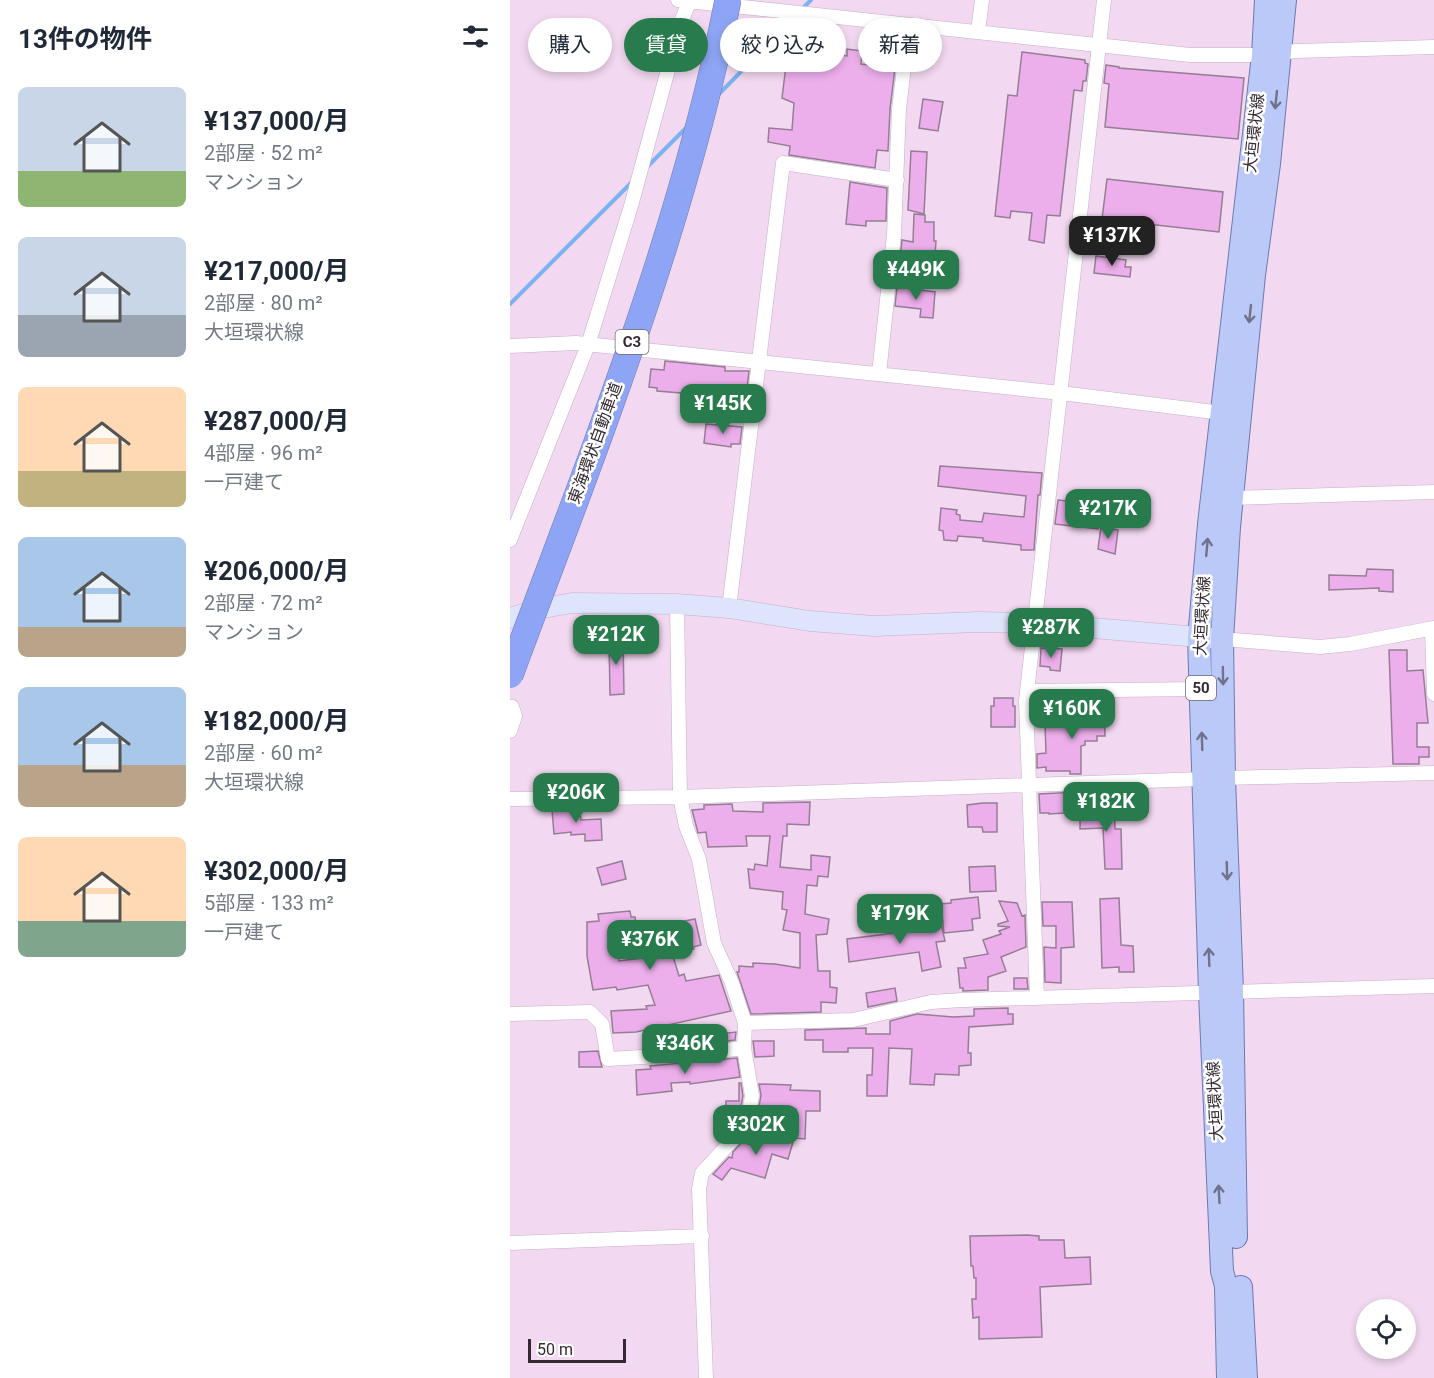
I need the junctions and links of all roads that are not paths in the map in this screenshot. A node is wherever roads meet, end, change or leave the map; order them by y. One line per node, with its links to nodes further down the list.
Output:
1 (686, 0): 7 (street); 15 (street)
2 (728, 0): 31 (highway, 東海環状自動車道 / C3, bridge)
3 (982, 0): 9 (street)
4 (1104, 0): 10 (street)
5 (1266, 0): 12 (main road, 大垣環状線 / 50)
6 (1286, 0): 12 (main road, 大垣環状線 / 50)
7 (858, 19)
8 (942, 28): 9 (street)
9 (978, 32): 10 (street)
10 (1099, 46): 12 (street); 19 (street)
11 (1434, 47): 12 (street)
12 (1272, 54): 20 (main road, 大垣環状線 / 50); 22 (main road, 大垣環状線 / 50, one-way to 22)
13 (903, 72): 14 (street)
14 (897, 180): 17 (street); 18 (street)
15 (588, 345): 16 (street); 17 (street); 23 (street)
16 (510, 346)
17 (759, 362): 18 (street); 25 (street)
18 (879, 374): 19 (street)
19 (1061, 393): 20 (street); 27 (street)
20 (1222, 413): 29 (main road, 大垣環状線 / 50, one-way to 20)
21 (1434, 492): 22 (street)
22 (1232, 498): 30 (main road, 大垣環状線 / 50)
23 (510, 540)
24 (677, 604): 25 (street); 26 (street); 40 (street)
25 (729, 608): 27 (street)
26 (510, 618)
27 (1034, 624): 29 (street); 33 (street)
28 (1433, 629): 30 (street); 34 (street)
29 (1199, 638): 30 (street); 32 (main road, 大垣環状線 / 50)
30 (1222, 639): 38 (main road, 大垣環状線 / 50, one-way to 38)
31 (510, 675)
32 (1201, 688): 33 (street); 38 (main road, 大垣環状線 / 50, one-way to 32)
33 (1028, 691): 39 (street)
34 (1434, 694)
35 (510, 707): 36 (street)
36 (510, 731)
37 (1434, 773): 38 (street)
38 (1214, 779): 39 (street); 43 (main road, 大垣環状線 / 50)
39 (1030, 786): 40 (street); 44 (street)
40 (681, 797): 41 (street); 46 (street)
41 (510, 799)
42 (1434, 986): 43 (street)
43 (1221, 992): 44 (street); 50 (main road, 大垣環状線 / 50)
44 (1037, 998): 46 (street)
45 (510, 1014): 47 (street)
46 (745, 1023): 47 (street)
47 (744, 1048): 48 (street)
48 (702, 1236): 49 (street); 51 (street)
49 (510, 1243)
50 (1229, 1271): 52 (main road); 53 (main road, 大垣環状線 / 50); 54 (main road, 大垣環状線 / 50); 55 (main road)
51 (706, 1378)
52 (1218, 1378)
53 (1228, 1378)
54 (1236, 1378)
55 (1246, 1378)

